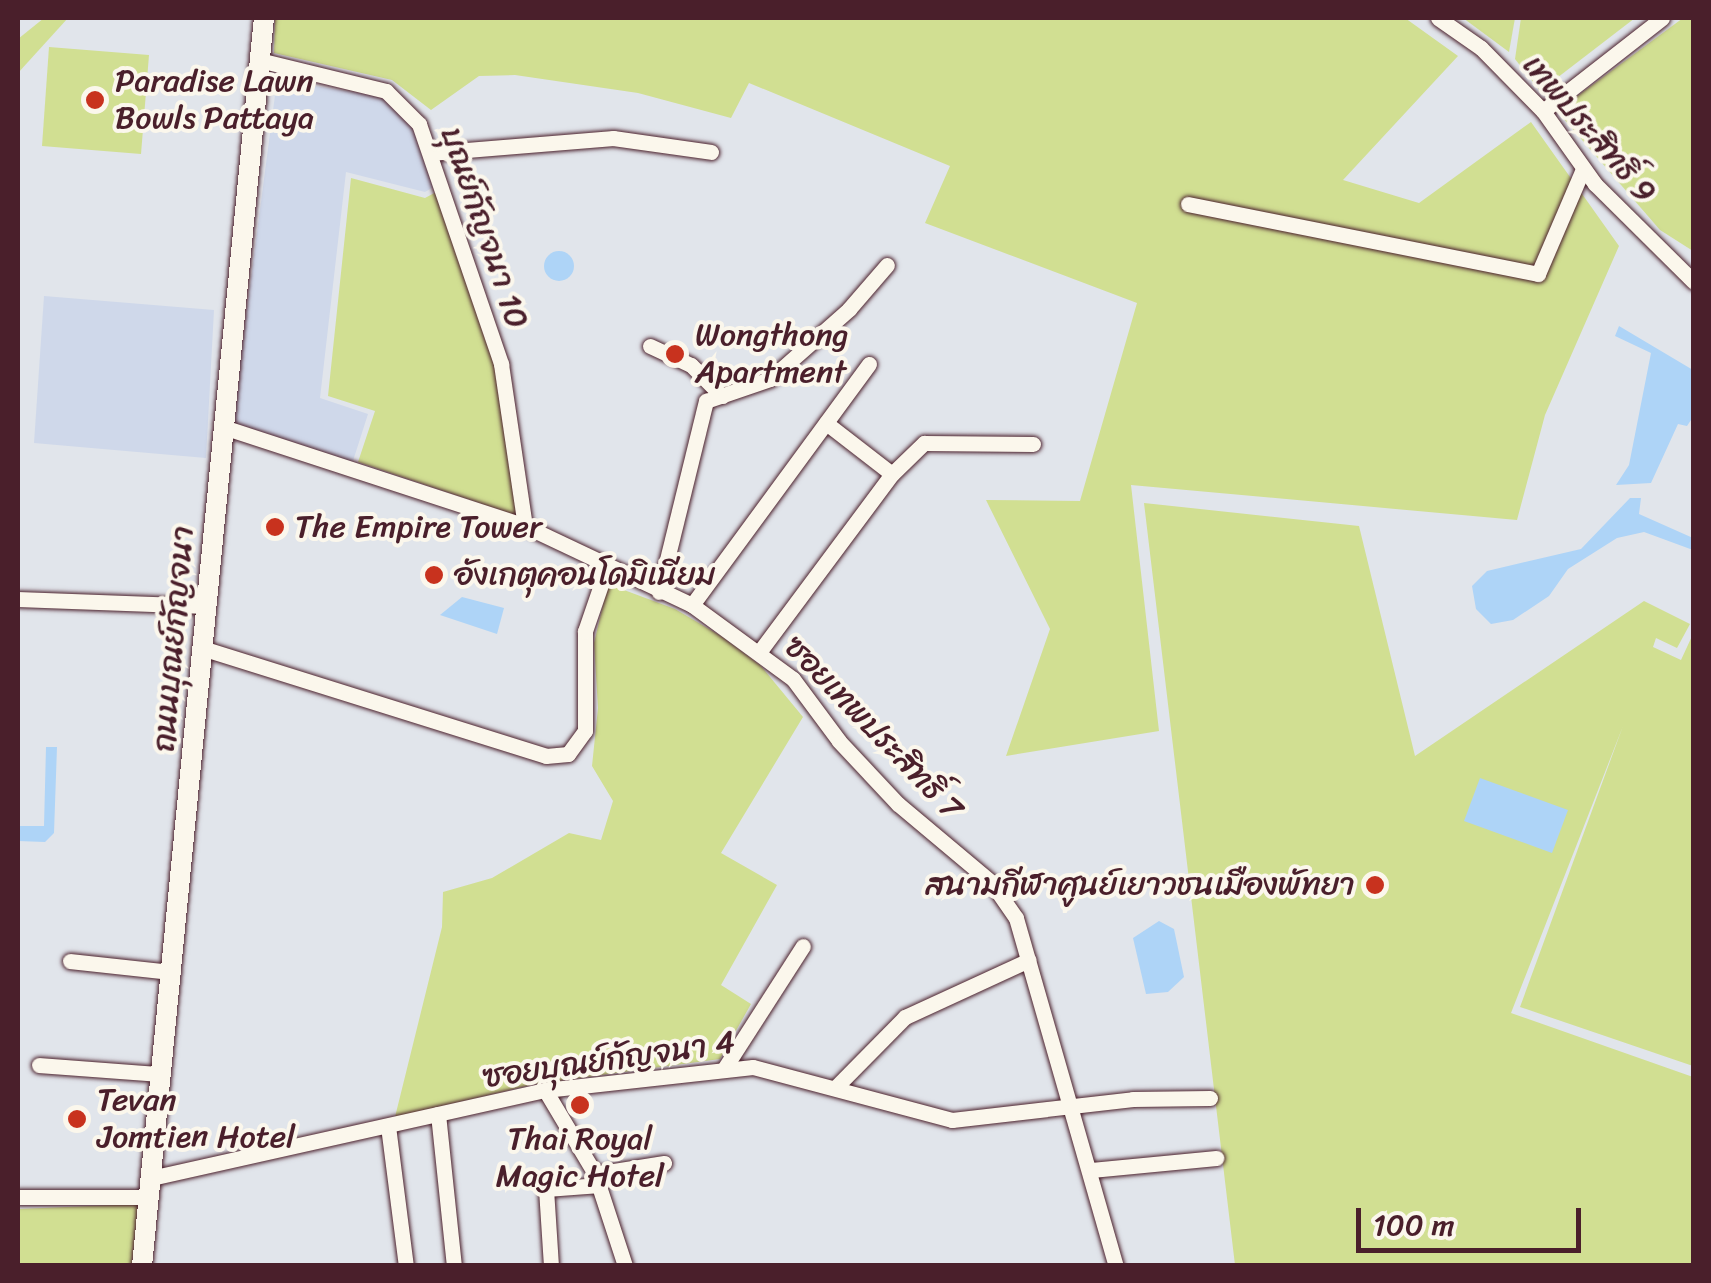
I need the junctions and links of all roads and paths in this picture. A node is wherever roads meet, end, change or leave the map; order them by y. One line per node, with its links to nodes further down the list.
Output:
1 (264, 18): 4 (street, ถนนบุณย์กัญจนา)
2 (1438, 18): 5 (street, เทพประสิทธิ์ 9)
3 (1662, 18): 5 (street)
4 (259, 60): 6 (street, บุณย์กัญจนา 10); 16 (street, ถนนบุณย์กัญจนา)
5 (1544, 111): 8 (street, เทพประสิทธิ์ 9)
6 (430, 152): 7 (street); 19 (street, บุณย์กัญจนา 10)
7 (711, 152)
8 (1584, 168): 9 (street); 11 (street, เทพประสิทธิ์ 9)
9 (1188, 204)
10 (887, 265): 14 (street)
11 (1694, 282)
12 (650, 346): 14 (street)
13 (869, 364): 15 (street)
14 (722, 396): 21 (street)
15 (826, 423): 18 (street); 23 (street)
16 (223, 427): 19 (street, ซอยเทพประสิทธิ์ 7); 24 (street, ถนนบุณย์กัญจนา)
17 (1033, 444): 18 (street)
18 (892, 474): 26 (street)
19 (525, 526): 20 (street, ซอยเทพประสิทธิ์ 7)
20 (606, 570): 21 (street, ซอยเทพประสิทธิ์ 7); 25 (street)
21 (659, 592): 23 (street, ซอยเทพประสิทธิ์ 7)
22 (18, 600): 24 (street)
23 (692, 605): 26 (street, ซอยเทพประสิทธิ์ 7)
24 (206, 606): 25 (street, ถนนบุณย์กัญจนา)
25 (205, 649): 30 (street, ถนนบุณย์กัญจนา)
26 (760, 651): 28 (street, ซอยเทพประสิทธิ์ 7)
27 (804, 946): 32 (street)
28 (1030, 960): 34 (street); 37 (street, ซอยเทพประสิทธิ์ 7)
29 (70, 961): 30 (street)
30 (172, 972): 33 (street, ถนนบุณย์กัญจนา)
31 (40, 1065): 33 (street)
32 (724, 1070): 34 (street, ซอยบุณย์กัญจนา 4); 35 (street, ซอยบุณย์กัญจนา 4)
33 (160, 1074): 44 (street, ถนนบุณย์กัญจนา)
34 (837, 1086): 37 (street, ซอยบุณย์กัญจนา 4)
35 (546, 1090): 38 (street, ซอยบุณย์กัญจนา 4); 43 (street)
36 (1210, 1098): 37 (street, ซอยบุณย์กัญจนา 4)
37 (1075, 1108): 42 (street, ซอยเทพประสิทธิ์ 7)
38 (438, 1114): 39 (street, ซอยบุณย์กัญจนา 4); 48 (street)
39 (388, 1126): 44 (street, ซอยบุณย์กัญจนา 4); 47 (street)
40 (1216, 1158): 42 (street)
41 (664, 1163): 43 (street)
42 (1091, 1170): 51 (street, ซอยเทพประสิทธิ์ 7)
43 (597, 1180): 49 (street); 50 (street)
44 (150, 1188): 45 (street, ซอยบุณย์กัญจนา 4); 46 (street, ถนนบุณย์กัญจนา)
45 (18, 1197)
46 (142, 1266)
47 (406, 1266)
48 (454, 1266)
49 (551, 1266)
50 (624, 1266)
51 (1116, 1266)

